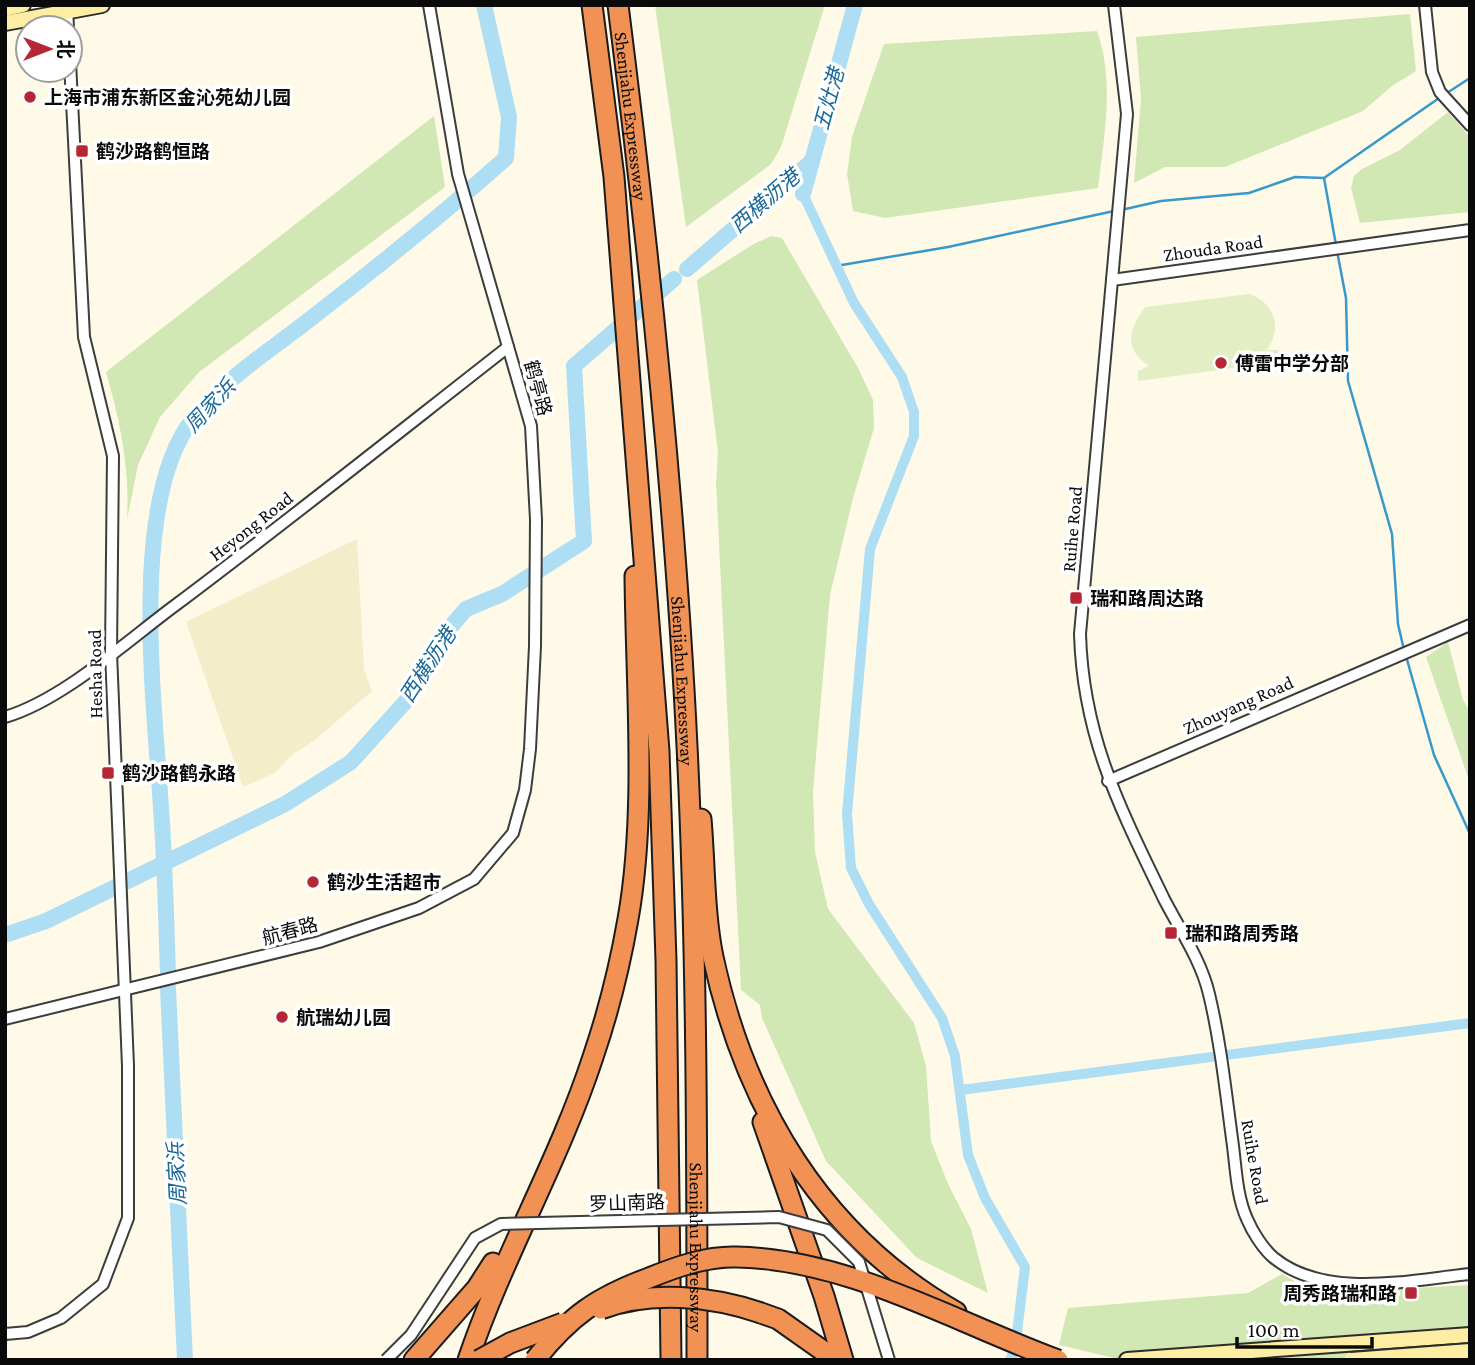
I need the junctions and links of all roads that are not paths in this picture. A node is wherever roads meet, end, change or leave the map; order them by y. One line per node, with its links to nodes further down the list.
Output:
1 (23, 5): 8 (main road)
2 (102, 5): 9 (main road)
3 (429, 5): 15 (street, 鹤亭路)
4 (592, 5): 17 (highway, Shenjiahu Expressway)
5 (618, 5): 16 (highway, Shenjiahu Expressway)
6 (1114, 5): 14 (street, Ruihe Road)
7 (1425, 5): 12 (street)
8 (5, 9)
9 (67, 9): 10 (main road)
10 (5, 23)
11 (71, 84): 19 (street, Hesha Road)
12 (1470, 125)
13 (1470, 230): 14 (street, Zhouda Road)
14 (1112, 280): 21 (street, Ruihe Road)
15 (508, 347): 19 (street, Heyong Road); 22 (street, 鹤亭路)
16 (661, 378): 25 (highway); 38 (highway, Shenjiahu Expressway)
17 (632, 382): 26 (highway); 37 (highway, Shenjiahu Expressway)
18 (1470, 625): 21 (street, Zhouyang Road)
19 (111, 653): 20 (street, Heyong Road); 23 (street, Hesha Road)
20 (5, 717)
21 (1108, 781): 27 (street, Ruihe Road)
22 (525, 790): 23 (street, 航春路)
23 (125, 990): 24 (street, 航春路); 28 (street, Hesha Road)
24 (5, 1019)
25 (738, 1050): 30 (highway, bridge); 40 (highway)
26 (541, 1180): 33 (highway); 34 (highway)
27 (1470, 1274)
28 (5, 1334)
29 (1470, 1335): 43 (main road)
30 (1009, 1342): 36 (highway, bridge); 42 (highway, bridge)
31 (1470, 1350): 44 (main road, bridge); 45 (street)
32 (386, 1360): 41 (street, 罗山南路, bridge)
33 (414, 1360)
34 (467, 1360)
35 (479, 1360): 39 (highway, bridge)
36 (535, 1360)
37 (671, 1360)
38 (697, 1360)
39 (836, 1360)
40 (843, 1360)
41 (889, 1360)
42 (1058, 1360)
43 (1128, 1360)
44 (1351, 1360)
45 (1441, 1360)

